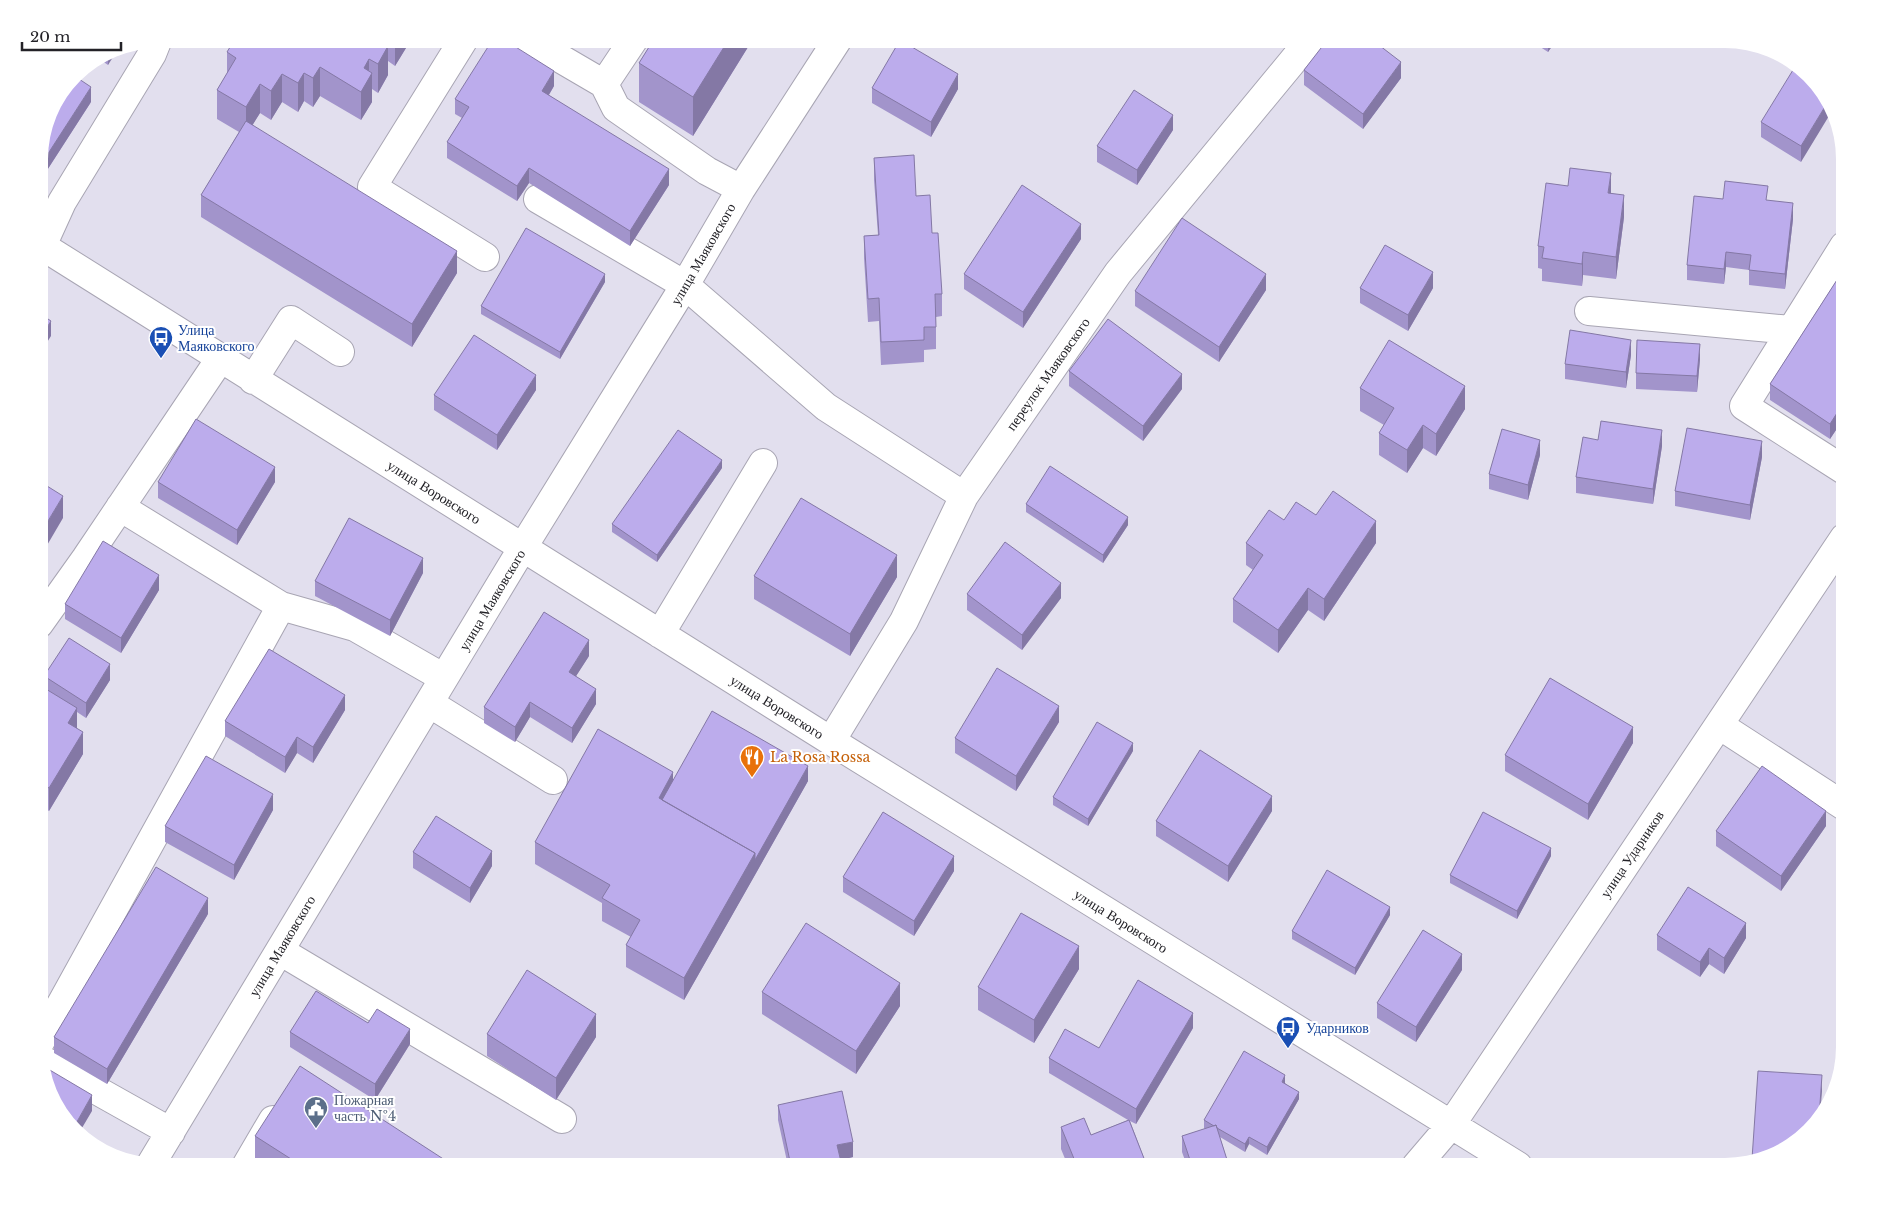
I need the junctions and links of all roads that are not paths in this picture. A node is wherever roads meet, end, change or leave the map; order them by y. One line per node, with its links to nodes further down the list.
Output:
1 (154, 48): 10 (street)
2 (458, 48): 12 (street)
3 (542, 48): 7 (street)
4 (628, 48): 7 (street)
5 (832, 48): 8 (street, улица Маяковского)
6 (1304, 48): 22 (street, переулок Маяковского)
7 (604, 84): 8 (street)
8 (741, 189): 14 (street, улица Маяковского)
9 (538, 199): 14 (street)
10 (48, 231)
11 (48, 249): 18 (street, улица Воровского)
12 (485, 257)
13 (1836, 259): 16 (street)
14 (685, 285): 22 (street); 24 (street, улица Маяковского)
15 (1589, 311): 16 (street)
16 (1791, 330): 21 (street)
17 (340, 352): 19 (street)
18 (220, 359): 19 (street, улица Воровского); 23 (street)
19 (253, 380): 24 (street, улица Воровского)
20 (763, 463): 28 (street)
21 (1836, 465)
22 (964, 496): 32 (street, переулок Маяковского)
23 (120, 507): 26 (street); 27 (street)
24 (523, 548): 28 (street, улица Воровского); 29 (street, улица Маяковского)
25 (1836, 550): 31 (street, улица Ударников)
26 (281, 606): 29 (street); 36 (street)
27 (48, 611)
28 (660, 634): 32 (street, улица Воровского)
29 (444, 678): 30 (street, улица Маяковского)
30 (429, 703): 33 (street); 35 (street, улица Маяковского)
31 (1719, 725): 34 (street); 40 (street, улица Ударников)
32 (831, 741): 40 (street, улица Воровского)
33 (553, 780)
34 (1836, 801)
35 (280, 951): 39 (street); 41 (street, улица Маяковского)
36 (48, 1028)
37 (49, 1064): 41 (street)
38 (281, 1105): 43 (street)
39 (562, 1118)
40 (1451, 1125): 44 (street, улица Ударников); 45 (street, улица Воровского)
41 (171, 1132): 42 (street, улица Маяковского)
42 (156, 1158)
43 (251, 1158)
44 (1423, 1158)
45 (1505, 1158)

